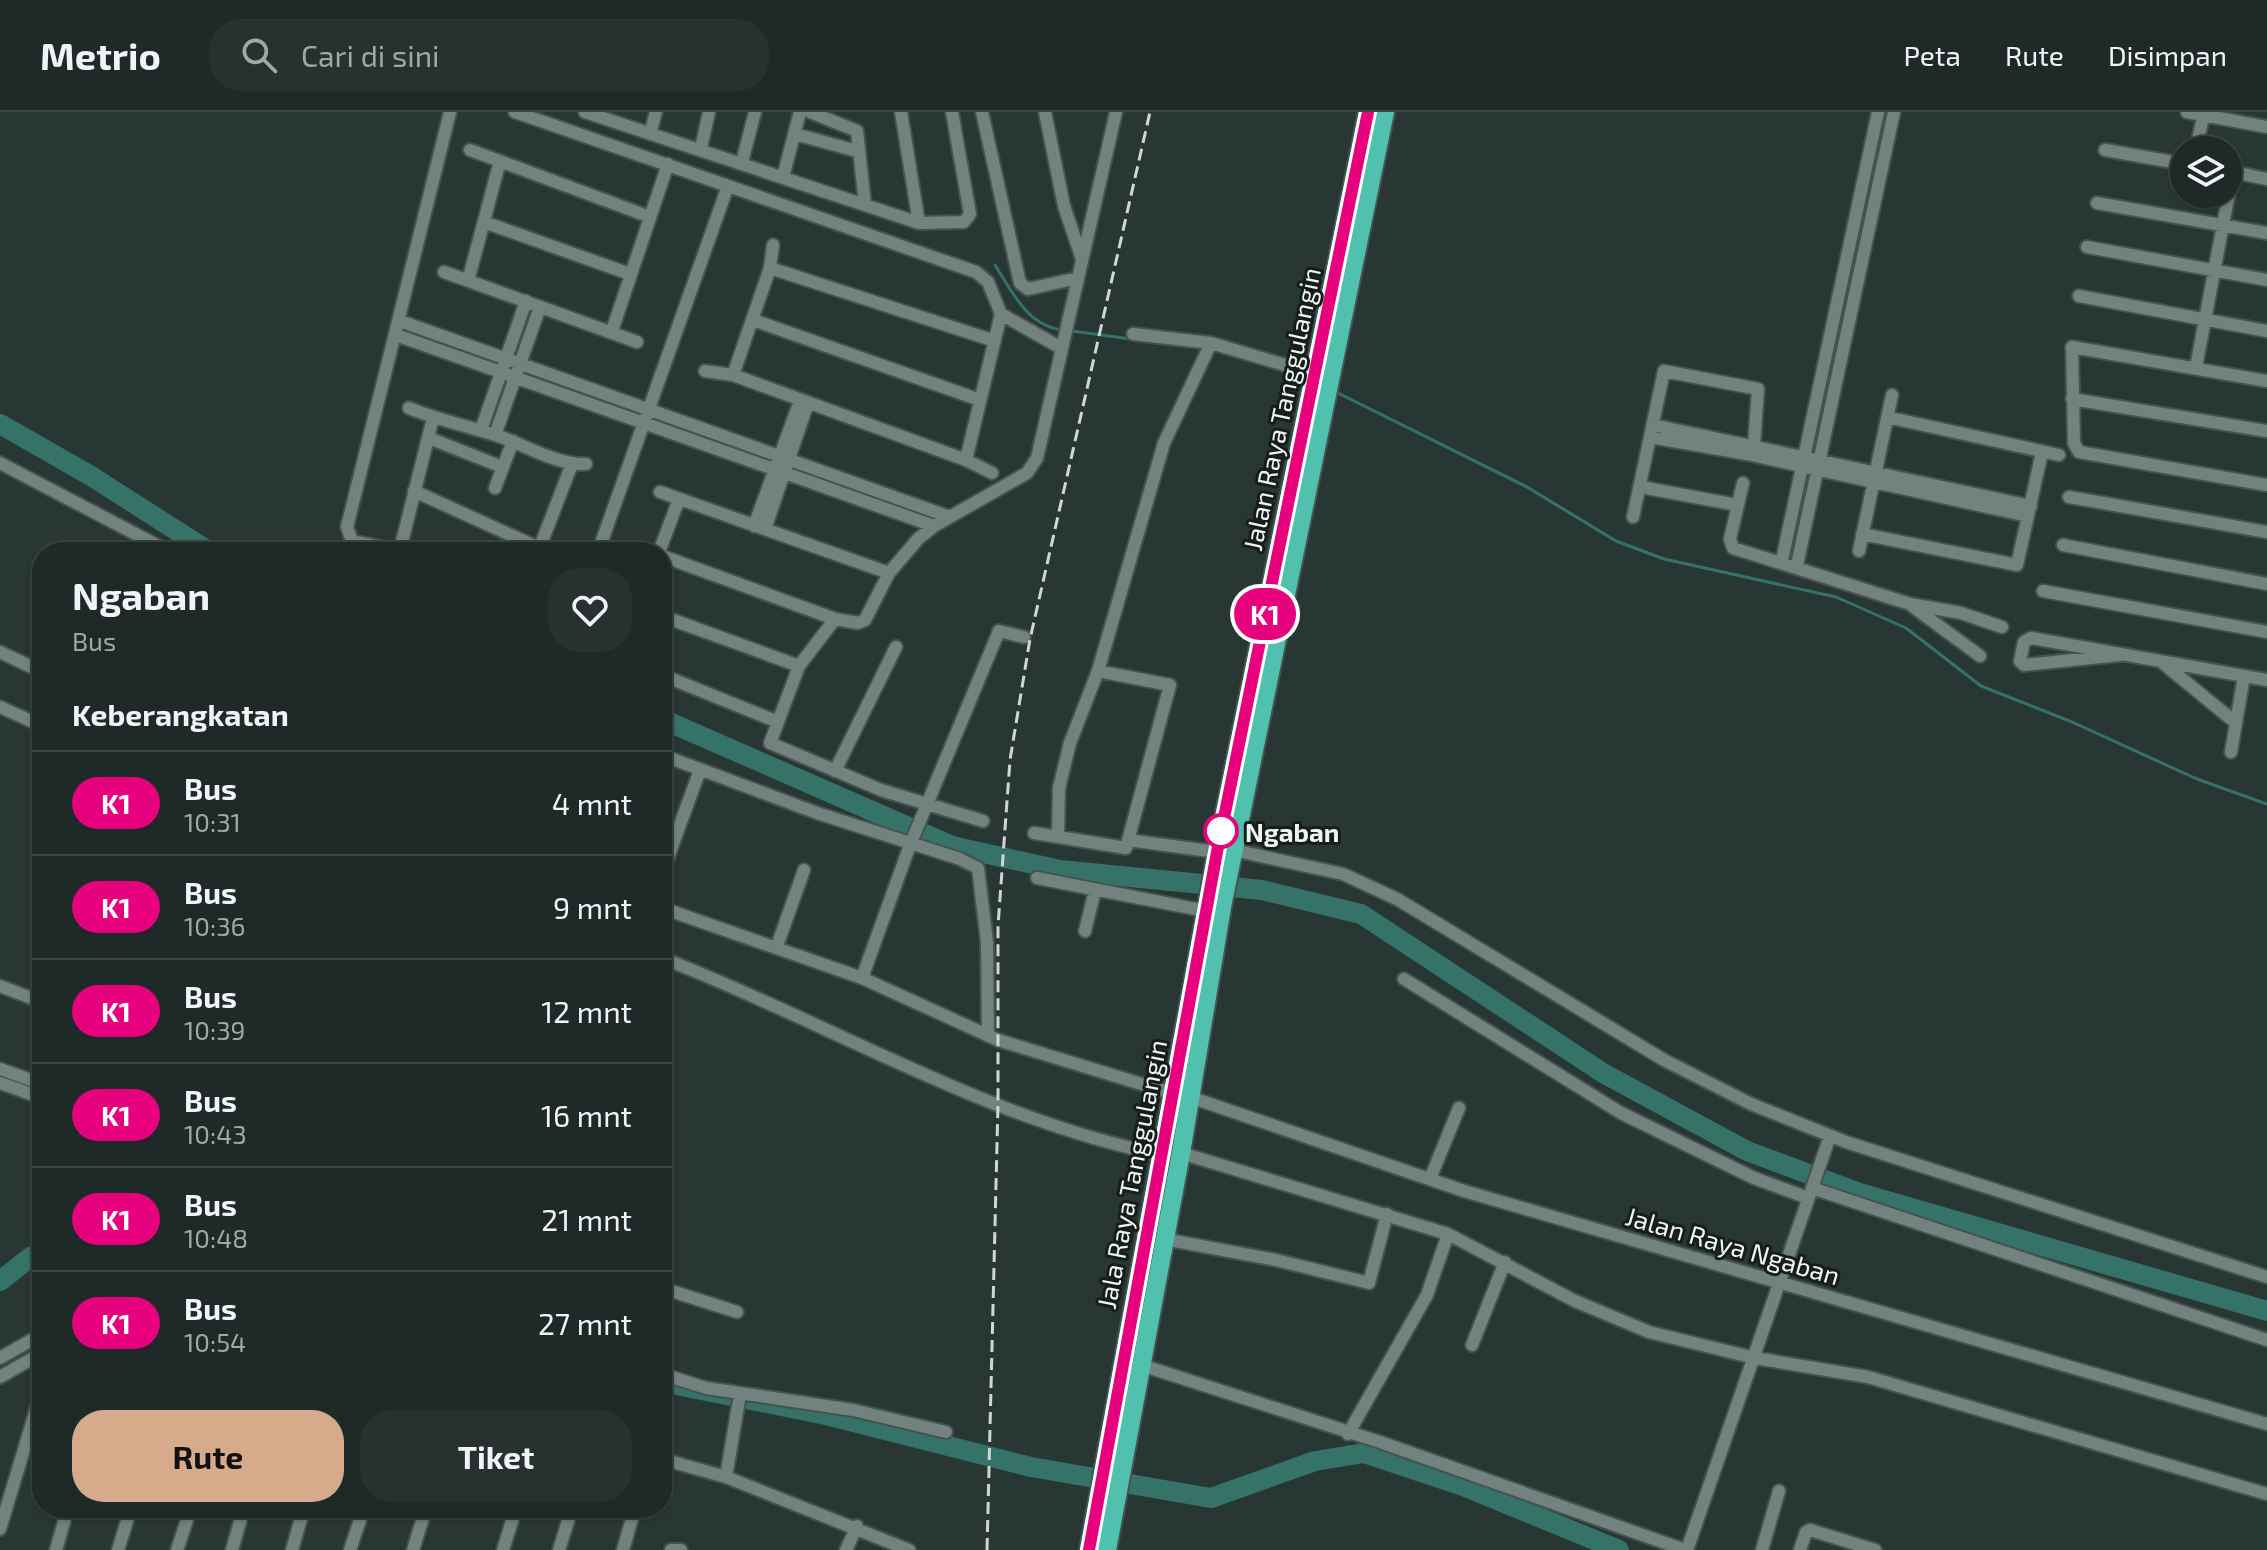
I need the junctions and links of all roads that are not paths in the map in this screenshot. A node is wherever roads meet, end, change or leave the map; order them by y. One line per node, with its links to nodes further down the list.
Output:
1 (450, 112): 64 (street)
2 (515, 112): 33 (street)
3 (585, 112): 23 (street)
4 (656, 112): 23 (street)
5 (709, 112): 26 (street)
6 (755, 112): 31 (street)
7 (800, 112): 24 (street)
8 (810, 112): 29 (street)
9 (901, 112): 43 (street)
10 (952, 112): 43 (street)
11 (982, 112): 55 (street)
12 (1045, 112): 22 (street)
13 (1052, 112): 22 (street)
14 (1116, 112): 50 (street)
15 (1368, 112): 80 (highway, Jalan Raya Tanggulangin)
16 (1385, 112): 80 (highway, Jalan Raya Tanggulangin)
17 (1878, 112): 46 (street)
18 (1894, 112): 48 (street)
19 (2187, 112): 20 (street)
20 (2204, 114): 21 (street); 25 (street)
21 (2267, 127)
22 (1049, 128): 50 (street)
23 (650, 134): 26 (street)
24 (795, 134): 29 (street); 35 (street)
25 (2199, 136)
26 (701, 148): 31 (street)
27 (470, 150): 30 (street)
28 (2105, 150): 32 (street)
29 (857, 151): 39 (street)
30 (500, 161): 41 (street); 42 (street)
31 (742, 162): 35 (street)
32 (2170, 162)
33 (668, 164): 37 (street); 41 (street)
34 (2242, 174): 36 (street)
35 (783, 177): 39 (street)
36 (2267, 179)
37 (728, 186): 61 (street); 87 (street)
38 (2097, 203): 44 (street)
39 (865, 204): 43 (street)
40 (2225, 208): 44 (street)
41 (650, 217): 54 (street)
42 (484, 222): 54 (street); 57 (street)
43 (919, 223)
44 (2223, 225): 45 (street); 52 (street)
45 (2267, 233)
46 (1850, 244): 48 (street); 102 (street)
47 (773, 245): 51 (street)
48 (1865, 247): 106 (street)
49 (2087, 247): 52 (street)
50 (1082, 259): 55 (street)
51 (770, 268): 62 (street); 69 (street)
52 (2214, 270): 56 (street); 63 (street)
53 (444, 272): 57 (street)
54 (630, 274): 65 (street)
55 (1078, 278): 71 (street)
56 (2267, 280)
57 (468, 281): 59 (street)
58 (2079, 296): 63 (street)
59 (526, 301): 60 (street); 73 (street)
60 (540, 307): 65 (street); 74 (street)
61 (1001, 314): 69 (street); 71 (street)
62 (753, 320): 78 (street); 84 (street)
63 (2205, 320): 66 (street); 75 (street)
64 (400, 321): 68 (street); 73 (street)
65 (612, 331): 70 (street)
66 (2267, 331)
67 (1133, 334): 72 (street)
68 (396, 335): 76 (street); 128 (street)
69 (995, 341): 84 (street)
70 (637, 342)
71 (1063, 343): 121 (street)
72 (1209, 348): 80 (street); 155 (street)
73 (507, 358): 74 (street); 76 (street)
74 (520, 363): 79 (street); 87 (street)
75 (2196, 367): 81 (street); 83 (street)
76 (502, 371): 79 (street); 91 (street)
77 (705, 371): 78 (street)
78 (733, 375): 85 (street)
79 (515, 377): 90 (street); 94 (street)
80 (1320, 377): 174 (highway, Jalan Raya Tanggulangin)
81 (2267, 381)
82 (1892, 395): 88 (street)
83 (2072, 399): 93 (street); 112 (street)
84 (980, 400): 101 (street)
85 (804, 402): 100 (street); 101 (street)
86 (409, 408): 89 (street)
87 (648, 408): 90 (street); 100 (street)
88 (1887, 417): 98 (street); 110 (street)
89 (433, 418): 91 (street); 95 (street)
90 (643, 421): 108 (street); 132 (street)
91 (481, 430): 94 (street)
92 (1652, 431): 97 (street); 97 (street); 102 (street); 113 (street)
93 (2267, 431)
94 (495, 435): 96 (street)
95 (429, 438): 107 (street); 115 (street)
96 (513, 441): 104 (street); 107 (street)
97 (1754, 445): 102 (street)
98 (2042, 452): 99 (street); 120 (street)
99 (2059, 455)
100 (785, 456): 108 (street); 121 (street)
101 (966, 460): 109 (street)
102 (1804, 461): 106 (street); 137 (street)
103 (0, 463): 127 (street)
104 (572, 464): 105 (street); 131 (street)
105 (586, 464)
106 (1819, 464): 110 (street); 138 (street)
107 (502, 467): 114 (street)
108 (780, 470): 123 (street); 124 (street)
109 (992, 473)
110 (1874, 475): 120 (street); 126 (street)
111 (1743, 483): 119 (street)
112 (2267, 485)
113 (1641, 487): 119 (street); 122 (street)
114 (495, 488)
115 (414, 491): 129 (street); 130 (street)
116 (660, 492): 118 (street)
117 (2069, 497): 125 (street)
118 (679, 499): 124 (street); 133 (street)
119 (1737, 505): 137 (street)
120 (2030, 511): 126 (street)
121 (950, 517): 123 (street)
122 (1633, 517)
123 (934, 526): 139 (street)
124 (760, 528): 139 (street)
125 (2267, 532)
126 (1862, 534): 135 (street)
127 (151, 542)
128 (357, 542)
129 (404, 542)
130 (521, 542)
131 (541, 542)
132 (601, 542)
133 (665, 542)
134 (2063, 545): 140 (street)
135 (1859, 551)
136 (672, 558): 143 (street)
137 (1782, 560): 138 (street)
138 (1797, 565): 142 (street)
139 (889, 573): 143 (street)
140 (2267, 584)
141 (2043, 591): 146 (street)
142 (1910, 604): 145 (street); 151 (street)
143 (835, 619): 153 (street)
144 (672, 620): 153 (street)
145 (2002, 627)
146 (2267, 632)
147 (1024, 637): 167 (street)
148 (896, 647): 166 (street)
149 (0, 652): 154 (street)
150 (2120, 655): 150 (street); 152 (street)
151 (1980, 656)
152 (2161, 662): 156 (street); 162 (street)
153 (799, 666): 161 (street)
154 (32, 667)
155 (1098, 671): 170 (street); 171 (street)
156 (2244, 676): 158 (street); 162 (street)
157 (672, 679): 161 (street)
158 (2267, 680)
159 (0, 707): 160 (street)
160 (32, 721)
161 (778, 722): 166 (street)
162 (2236, 723): 163 (street)
163 (2231, 752)
164 (672, 759): 165 (street)
165 (700, 770): 172 (street); 173 (street)
166 (835, 771): 167 (street)
167 (925, 808): 168 (street); 172 (street)
168 (983, 821)
169 (1034, 833): 170 (street)
170 (1058, 837): 171 (street)
171 (1128, 840): 174 (street)
172 (912, 841): 183 (street); 187 (street)
173 (672, 847)
174 (1224, 854): 178 (highway, Jalan Raya Tanggulangin); 193 (street)
175 (804, 870): 181 (street)
176 (1037, 878): 177 (street)
177 (1095, 890): 178 (street); 180 (street)
178 (1212, 906): 191 (highway, Jala Raya Tanggulangin)
179 (672, 911): 181 (street, Jalan Raya Ngaban)
180 (1085, 931)
181 (777, 946): 183 (street, Jalan Raya Ngaban)
182 (672, 962): 194 (street)
183 (862, 978): 187 (street, Jalan Raya Ngaban)
184 (1404, 979): 196 (street)
185 (0, 986): 186 (street)
186 (32, 998)
187 (988, 1036): 191 (street, Jalan Raya Ngaban)
188 (1, 1077): 189 (street); 190 (street)
189 (32, 1082)
190 (32, 1093)
191 (1182, 1096): 194 (highway, Jala Raya Tanggulangin); 195 (street, Jalan Raya Ngaban)
192 (1459, 1108): 195 (street)
193 (1830, 1136): 196 (street); 201 (street)
194 (1172, 1154): 197 (street); 199 (highway); 205 (highway, Jala Raya Tanggulangin)
195 (1430, 1179): 202 (street, Jalan Raya Ngaban)
196 (1811, 1190): 202 (street); 208 (street)
197 (1387, 1214): 198 (street); 199 (street)
198 (1448, 1234): 200 (street); 220 (street)
199 (1164, 1239): 206 (highway)
200 (1505, 1262): 209 (street); 211 (street)
201 (2267, 1277)
202 (1780, 1281): 211 (street); 218 (street, Jalan Raya Ngaban)
203 (672, 1291): 204 (street)
204 (737, 1312)
205 (1130, 1319): 206 (highway); 225 (highway, Jala Raya Tanggulangin)
206 (1150, 1321): 213 (highway)
207 (32, 1340): 210 (street)
208 (2267, 1340)
209 (1472, 1345)
210 (0, 1358)
211 (1755, 1358): 224 (street); 254 (street)
212 (32, 1359): 214 (street)
213 (1141, 1365): 220 (street); 225 (highway)
214 (0, 1377)
215 (672, 1377): 216 (street)
216 (740, 1395): 219 (street); 222 (street)
217 (32, 1423): 237 (street)
218 (2267, 1424)
219 (946, 1432)
220 (1348, 1434): 254 (street)
221 (672, 1462): 222 (street)
222 (726, 1477): 236 (street)
223 (1779, 1491): 255 (street)
224 (2267, 1494)
225 (1106, 1503): 252 (highway); 253 (highway)
226 (65, 1518): 238 (street)
227 (128, 1518): 239 (street)
228 (188, 1518): 240 (street)
229 (241, 1518): 241 (street)
230 (301, 1518): 242 (street)
231 (361, 1518): 243 (street)
232 (423, 1518): 244 (street)
233 (513, 1518): 245 (street)
234 (569, 1518): 246 (street)
235 (632, 1518): 247 (street)
236 (857, 1526): 250 (street); 251 (street)
237 (0, 1529)
238 (56, 1550)
239 (118, 1550)
240 (177, 1550)
241 (232, 1550)
242 (292, 1550)
243 (350, 1550)
244 (413, 1550)
245 (503, 1550)
246 (559, 1550)
247 (623, 1550)
248 (671, 1550): 249 (street)
249 (681, 1550)
250 (846, 1550)
251 (909, 1550)
252 (1089, 1550)
253 (1107, 1550)
254 (1686, 1550)
255 (1762, 1550)
256 (1800, 1550): 257 (street)
257 (1875, 1550)

